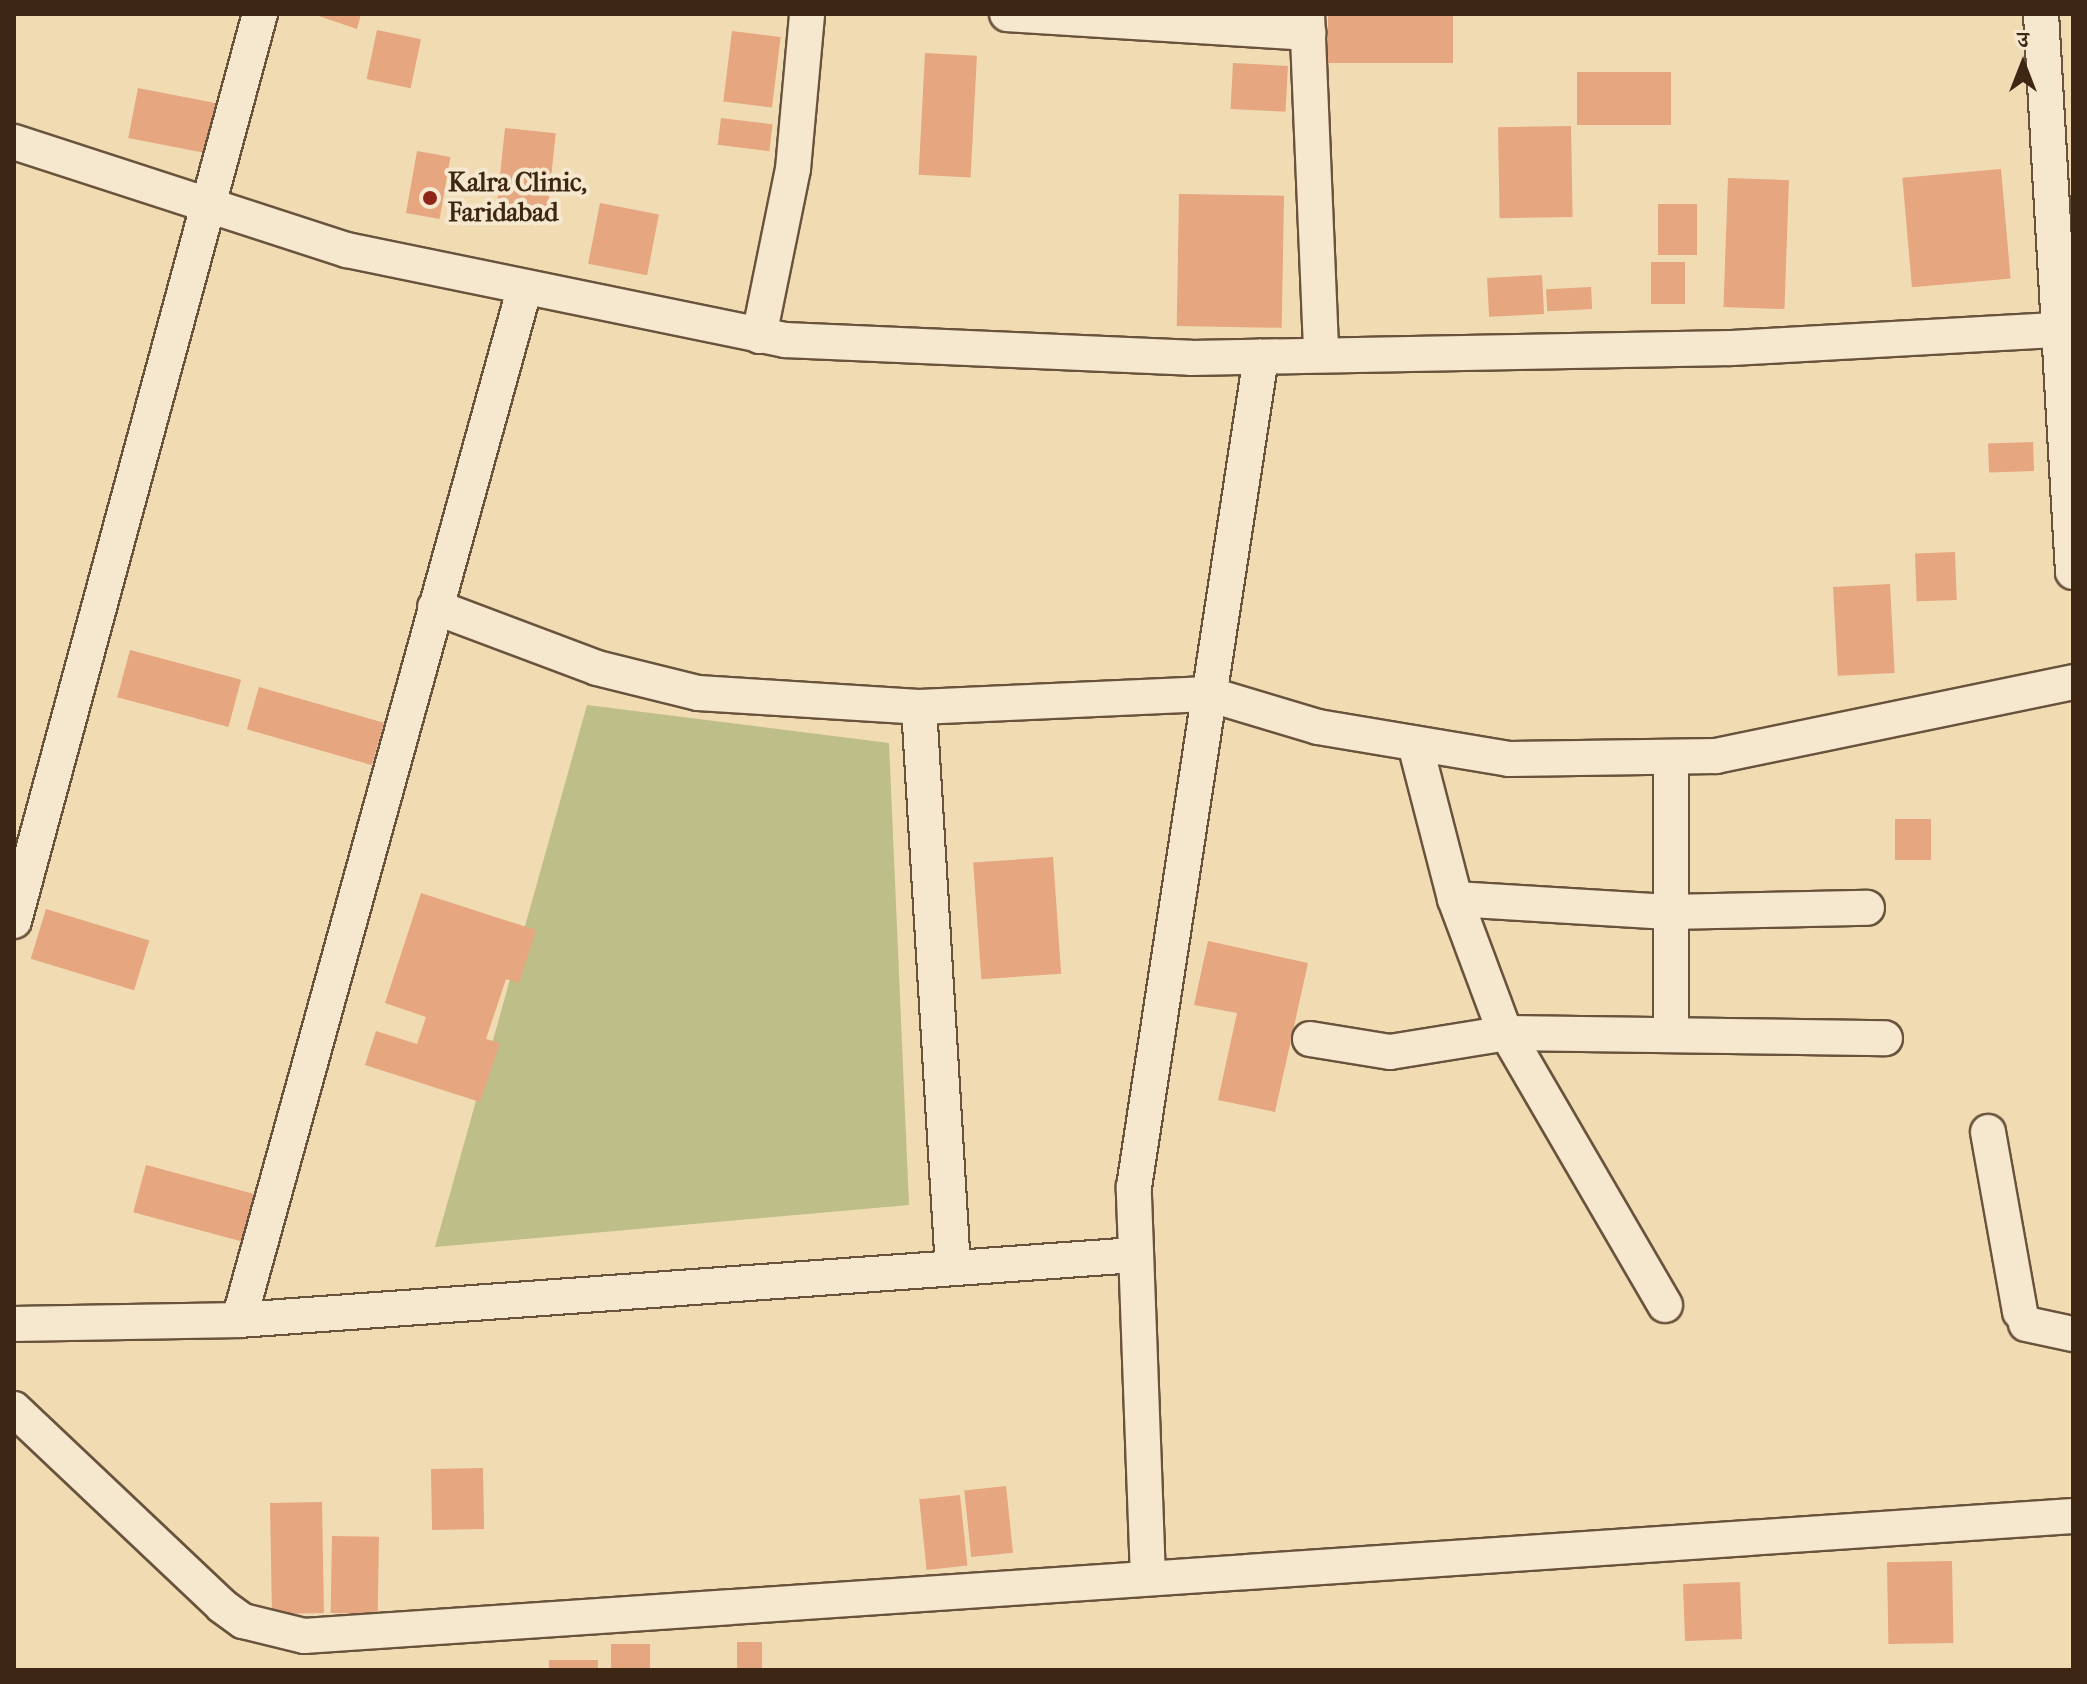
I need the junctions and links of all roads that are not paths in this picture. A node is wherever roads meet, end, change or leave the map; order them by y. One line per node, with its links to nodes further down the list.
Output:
1 (260, 14): 7 (street)
2 (807, 14): 10 (street)
3 (1007, 14): 5 (street)
4 (2041, 14): 9 (street)
5 (1308, 23): 11 (street)
6 (14, 142): 7 (street)
7 (210, 208): 8 (street); 23 (street)
8 (524, 290): 10 (street); 14 (street)
9 (2067, 329): 11 (street); 13 (street)
10 (759, 336): 12 (street)
11 (1321, 355): 12 (street)
12 (1261, 357): 16 (street)
13 (2073, 572)
14 (435, 607): 17 (street); 32 (street)
15 (2073, 682): 19 (street)
16 (1208, 694): 17 (street); 18 (street); 29 (street)
17 (919, 707): 30 (street)
18 (1416, 748): 19 (street); 20 (street)
19 (1671, 759): 22 (street)
20 (1455, 899): 22 (street); 25 (street)
21 (1867, 908): 22 (street)
22 (1669, 912): 24 (street)
23 (14, 921)
24 (1671, 1032): 25 (street); 26 (street)
25 (1507, 1033): 27 (street); 31 (street)
26 (1885, 1038)
27 (1310, 1039)
28 (1988, 1132): 34 (street)
29 (1135, 1255): 30 (street); 37 (street)
30 (953, 1268): 32 (street)
31 (1665, 1305)
32 (239, 1320): 33 (street)
33 (14, 1324)
34 (2073, 1334)
35 (14, 1409): 37 (street)
36 (2073, 1516): 37 (street)
37 (1148, 1578)

